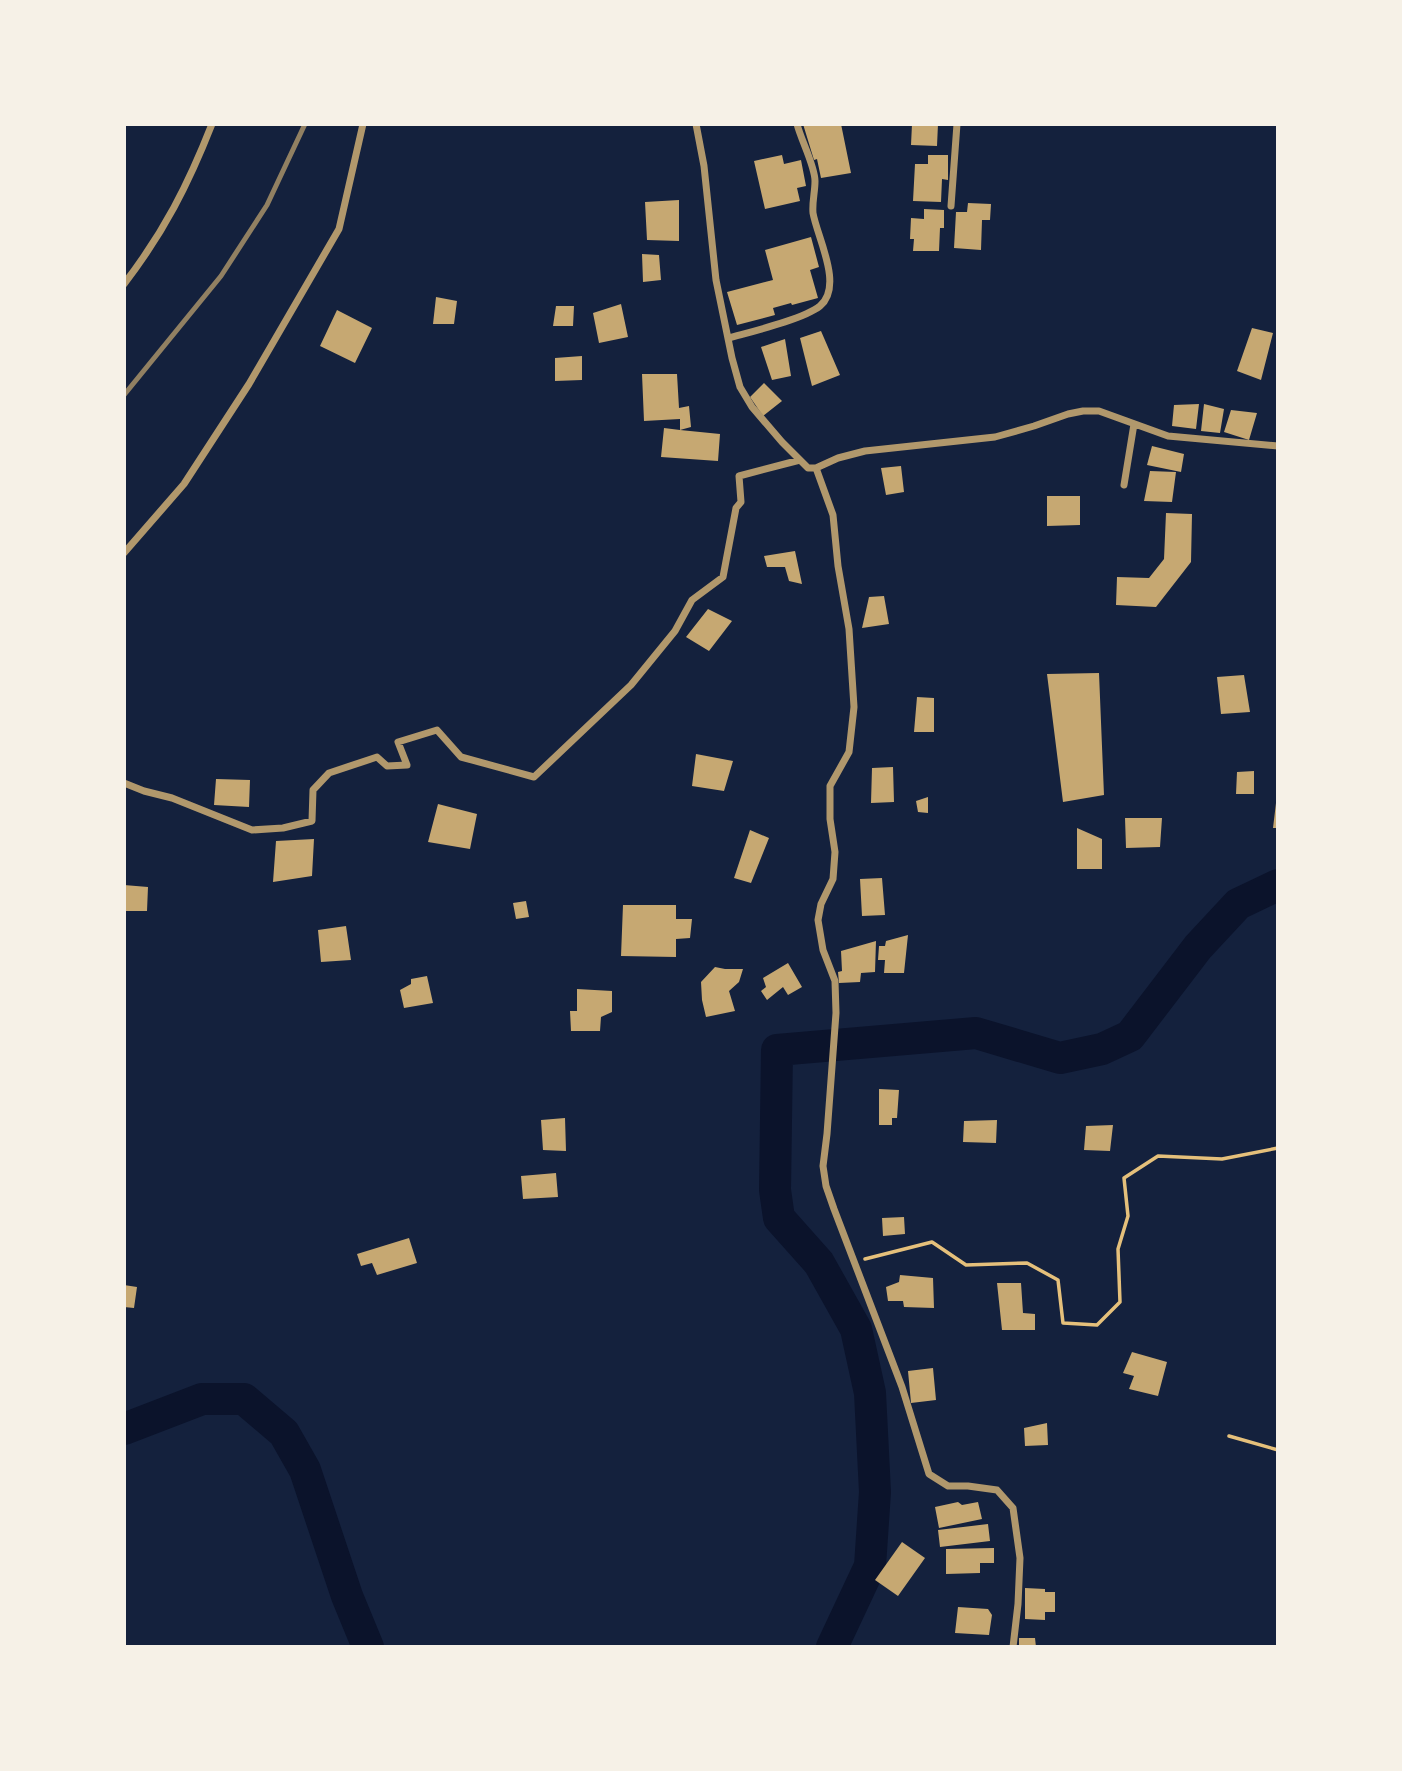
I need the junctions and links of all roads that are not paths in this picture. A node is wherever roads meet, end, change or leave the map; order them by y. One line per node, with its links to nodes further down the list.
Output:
1 (212, 124): 7 (street)
2 (363, 124): 14 (street)
3 (696, 124): 8 (street)
4 (797, 124): 8 (street)
5 (957, 124): 6 (street)
6 (951, 206)
7 (124, 284)
8 (729, 338): 11 (street)
9 (1134, 424): 10 (street); 12 (street); 13 (street)
10 (1278, 446)
11 (800, 460): 12 (street); 15 (street)
12 (816, 468): 16 (street)
13 (1124, 485)
14 (124, 553)
15 (124, 783)
16 (1013, 1647)

